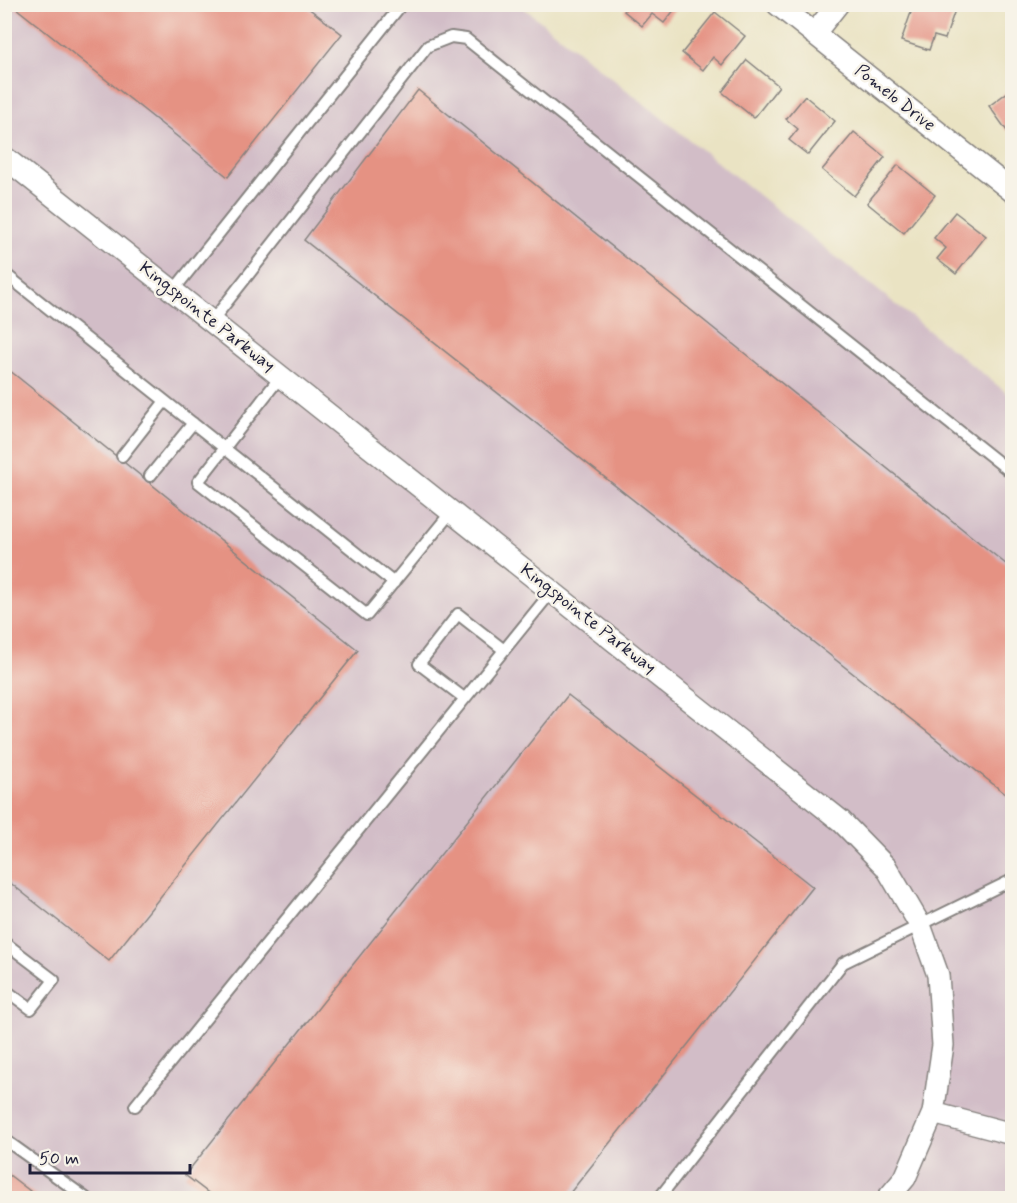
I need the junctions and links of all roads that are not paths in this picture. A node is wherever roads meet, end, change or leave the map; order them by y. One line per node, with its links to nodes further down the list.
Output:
1 (402, 4): 8 (lane)
2 (777, 4): 4 (street, Pomelo Drive)
3 (838, 4): 4 (street)
4 (814, 34): 6 (street, Pomelo Drive)
5 (4, 157): 8 (street, Kingspointe Parkway)
6 (1012, 191)
7 (4, 273): 11 (lane)
8 (173, 291): 9 (street, Kingspointe Parkway)
9 (212, 321): 10 (street, Kingspointe Parkway); 15 (lane)
10 (281, 376): 13 (lane); 17 (street, Kingspointe Parkway)
11 (165, 401): 12 (lane); 14 (lane)
12 (193, 423): 13 (lane); 16 (lane)
13 (225, 449): 18 (lane); 18 (lane)
14 (122, 456)
15 (1012, 473)
16 (150, 476)
17 (452, 512): 18 (lane); 19 (street, Kingspointe Parkway)
18 (394, 583)
19 (552, 591): 20 (lane); 23 (street, Kingspointe Parkway)
20 (504, 650): 21 (lane); 21 (lane)
21 (465, 698): 26 (lane)
22 (1012, 880): 23 (lane)
23 (920, 925): 27 (street, Kingspointe Parkway); 31 (lane)
24 (4, 942): 25 (lane)
25 (4, 989)
26 (135, 1106)
27 (933, 1113): 28 (street); 32 (street, Kingspointe Parkway)
28 (1012, 1134)
29 (4, 1139): 30 (lane)
30 (86, 1198)
31 (659, 1198)
32 (888, 1198)

